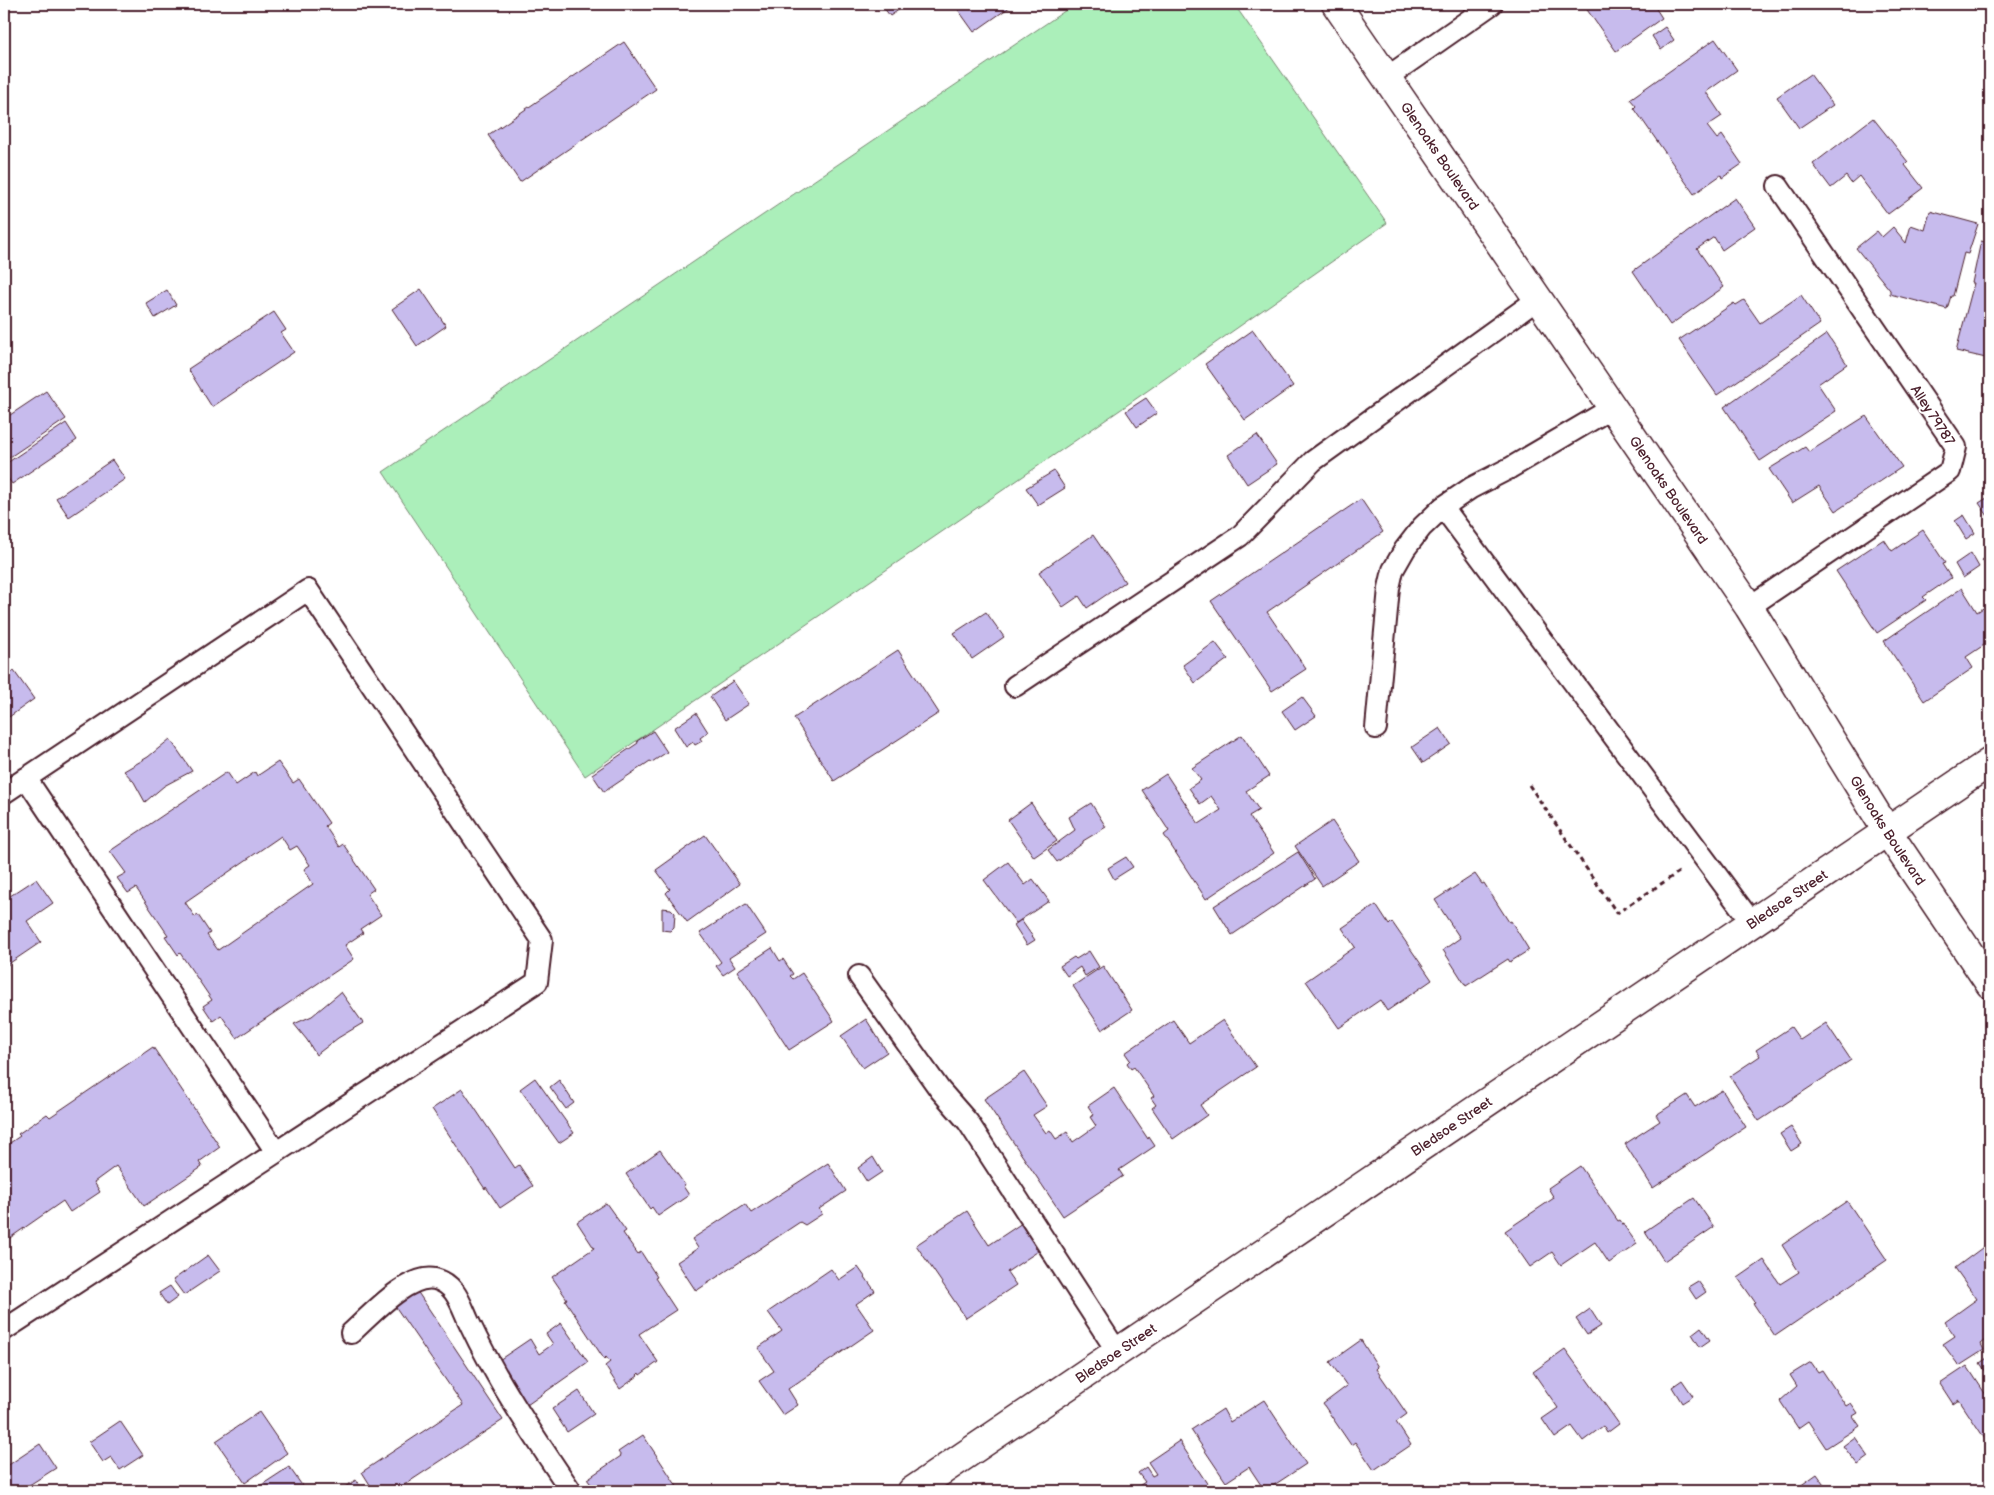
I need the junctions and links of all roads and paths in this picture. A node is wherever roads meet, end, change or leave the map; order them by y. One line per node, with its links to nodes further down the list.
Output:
1 (1336, 4): 3 (street, Glenoaks Boulevard)
2 (1492, 4): 3 (lane)
3 (1386, 78): 5 (street, Glenoaks Boulevard)
4 (1778, 186): 8 (lane, Alley 79787)
5 (1538, 299): 6 (street, Glenoaks Boulevard); 9 (lane)
6 (1612, 408): 7 (lane); 8 (street, Glenoaks Boulevard)
7 (1443, 507): 10 (lane); 16 (lane)
8 (1749, 607): 15 (street, Glenoaks Boulevard)
9 (1015, 686)
10 (1376, 728)
11 (1990, 762): 15 (street, Bledsoe Street)
12 (26, 778): 14 (lane); 20 (lane); 20 (lane)
13 (1529, 785): 16 (path)
14 (4, 793)
15 (1887, 832): 17 (street, Bledsoe Street); 19 (street, Glenoaks Boulevard)
16 (1702, 856): 17 (lane)
17 (1753, 924): 23 (street, Bledsoe Street)
18 (859, 976): 23 (lane)
19 (1990, 984)
20 (276, 1152): 21 (lane)
21 (4, 1330)
22 (351, 1333): 24 (lane)
23 (1118, 1353): 25 (street, Bledsoe Street)
24 (572, 1491)
25 (912, 1491)

